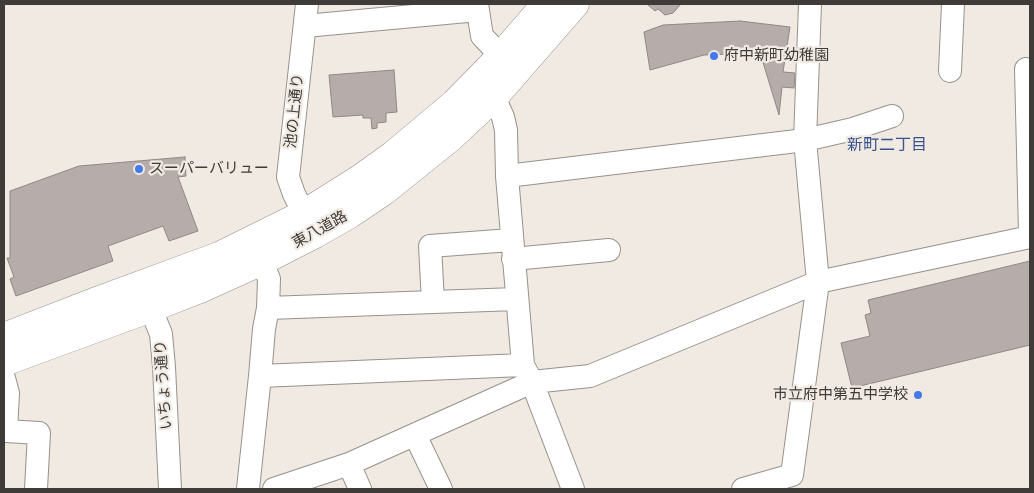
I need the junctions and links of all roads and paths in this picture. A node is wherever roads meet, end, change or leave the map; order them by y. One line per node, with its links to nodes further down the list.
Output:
1 (307, 4): 7 (street, 池の上通り)
2 (546, 4): 8 (main road, 東八道路)
3 (576, 4): 11 (main road, 東八道路)
4 (810, 4): 13 (street)
5 (953, 4): 10 (street)
6 (478, 7): 7 (street); 8 (street)
7 (305, 26): 15 (street, 池の上通り)
8 (501, 56): 15 (main road, 東八道路)
9 (1026, 69): 16 (street)
10 (950, 71)
11 (494, 97): 14 (street); 20 (main road, 東八道路)
12 (892, 116): 13 (street)
13 (805, 140): 14 (street); 21 (street)
14 (506, 176): 18 (street)
15 (304, 214): 22 (main road, 東八道路)
16 (1030, 233)
17 (1030, 237): 21 (street)
18 (512, 249): 19 (street); 23 (street); 24 (street)
19 (609, 250)
20 (262, 261): 22 (main road, 東八道路); 25 (street)
21 (818, 282): 28 (street); 40 (street)
22 (146, 296): 26 (main road, 東八道路); 27 (main road, 東八道路); 34 (street, いちょう通り)
23 (516, 299): 24 (street); 28 (street)
24 (433, 302): 25 (street)
25 (268, 308): 29 (street)
26 (6, 332)
27 (4, 362)
28 (527, 373): 29 (street); 31 (street); 39 (street)
29 (260, 376): 35 (street)
30 (4, 378): 33 (street)
31 (415, 435): 32 (street); 38 (street)
32 (349, 464): 36 (street); 37 (street)
33 (36, 489)
34 (170, 489)
35 (248, 489)
36 (274, 489)
37 (360, 489)
38 (440, 489)
39 (573, 489)
40 (743, 489)

